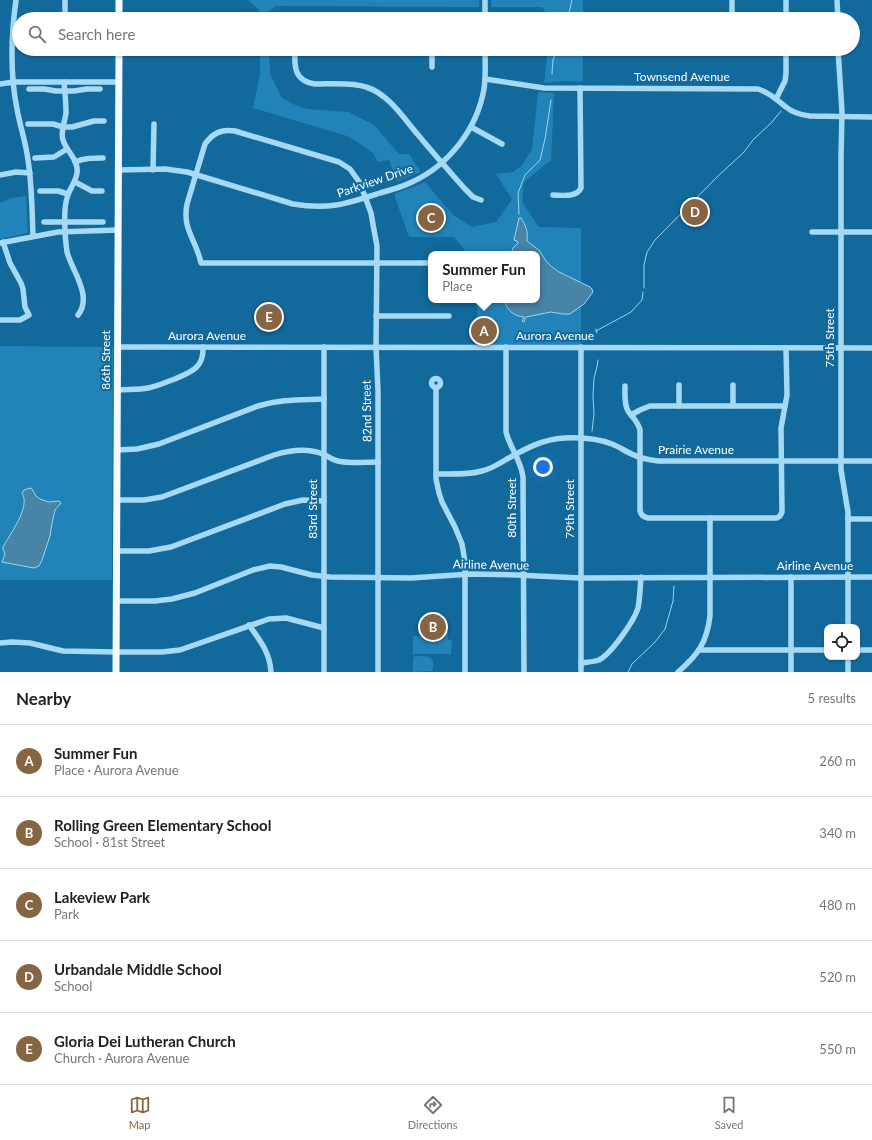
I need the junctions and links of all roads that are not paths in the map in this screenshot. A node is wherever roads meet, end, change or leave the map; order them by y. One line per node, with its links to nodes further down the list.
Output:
1 (16, 0): 8 (street)
2 (65, 0): 9 (street)
3 (119, 0): 10 (main road)
4 (485, 0): 11 (street)
5 (732, 0): 12 (street)
6 (786, 0): 13 (street)
7 (838, 0): 14 (street)
8 (14, 12)
9 (65, 12)
10 (119, 12)
11 (485, 12)
12 (732, 12)
13 (786, 12)
14 (838, 12)
15 (14, 56): 24 (street)
16 (119, 56): 26 (main road, 86th Street)
17 (295, 56): 45 (street)
18 (432, 56): 22 (street)
19 (485, 56): 23 (street, Parkview Drive)
20 (786, 56): 32 (street)
21 (838, 56): 33 (street, 75th Street)
22 (432, 67)
23 (485, 80): 28 (street, Townsend Avenue); 39 (street, Parkview Drive)
24 (14, 82): 25 (street); 27 (street); 48 (street)
25 (64, 82): 26 (street); 31 (street)
26 (119, 82): 46 (main road, 86th Street)
27 (0, 84)
28 (580, 88): 32 (street, Townsend Avenue); 55 (street)
29 (29, 89): 31 (street)
30 (100, 89): 31 (street)
31 (65, 91): 38 (street)
32 (776, 99): 33 (street, Townsend Avenue)
33 (842, 117): 34 (street, Townsend Avenue); 64 (street, 75th Street)
34 (872, 117)
35 (104, 121): 38 (street)
36 (28, 124): 38 (street)
37 (154, 124): 47 (street)
38 (63, 127): 41 (street)
39 (471, 127): 40 (street); 45 (street, Parkview Drive)
40 (502, 144)
41 (67, 149): 42 (street); 44 (street)
42 (35, 158)
43 (103, 158): 44 (street)
44 (75, 162): 51 (street)
45 (442, 162): 56 (street, Parkview Drive); 57 (street)
46 (118, 170): 47 (street, Parkview Drive); 61 (main road, 86th Street)
47 (153, 170): 49 (street, Parkview Drive)
48 (30, 173): 50 (street); 66 (street)
49 (196, 174): 56 (street, Parkview Drive); 56 (street, 82nd Street); 68 (street)
50 (0, 175)
51 (74, 182): 53 (street); 54 (street)
52 (40, 191): 54 (street)
53 (102, 191)
54 (68, 194): 59 (street)
55 (553, 195)
56 (365, 198): 68 (street, 82nd Street)
57 (481, 200)
58 (44, 222): 59 (street)
59 (65, 222): 60 (street); 62 (street)
60 (103, 222)
61 (118, 230): 62 (street); 74 (main road, 86th Street)
62 (65, 231): 66 (street); 70 (street)
63 (812, 232): 64 (street)
64 (841, 232): 65 (street); 81 (street, 75th Street)
65 (872, 232)
66 (33, 236): 67 (street)
67 (2, 242): 73 (street)
68 (377, 264): 69 (street); 71 (street, 82nd Street)
69 (428, 264)
70 (78, 315)
71 (376, 316): 72 (street); 77 (street, 82nd Street)
72 (449, 316)
73 (0, 320)
74 (118, 347): 75 (street, Aurora Avenue); 87 (main road, 86th Street)
75 (202, 347): 76 (street, Aurora Avenue); 87 (street)
76 (324, 347): 77 (street, Aurora Avenue); 88 (street, 83rd Street)
77 (376, 347): 78 (street, Aurora Avenue); 101 (street, 82nd Street)
78 (506, 347): 79 (street, Aurora Avenue); 96 (street, 80th Street)
79 (580, 347): 80 (street, Aurora Avenue); 93 (street, 79th Street)
80 (786, 348): 81 (street, Aurora Avenue); 91 (street)
81 (841, 348): 82 (street, Aurora Avenue); 99 (street, 75th Street)
82 (872, 348)
83 (679, 385): 89 (street)
84 (733, 385): 90 (street)
85 (625, 386): 92 (street)
86 (436, 388): 102 (street)
87 (117, 390): 94 (main road, 86th Street)
88 (324, 400): 94 (street); 95 (street, 83rd Street)
89 (679, 406): 90 (street); 92 (street)
90 (733, 406): 91 (street)
91 (785, 406): 98 (street)
92 (632, 416): 97 (street)
93 (581, 438): 96 (street, Prairie Avenue); 97 (street, Prairie Avenue); 118 (street, 79th Street)
94 (117, 450): 103 (main road, 86th Street)
95 (324, 454): 101 (street); 103 (street); 104 (street, 83rd Street)
96 (516, 455): 102 (street, Prairie Avenue); 110 (street, 80th Street)
97 (640, 457): 98 (street, Prairie Avenue); 105 (street)
98 (782, 461): 99 (street, Prairie Avenue); 105 (street)
99 (841, 461): 100 (street, Prairie Avenue); 106 (street, 75th Street)
100 (872, 461)
101 (378, 462): 112 (street, 82nd Street)
102 (436, 474): 109 (street)
103 (117, 500): 108 (main road, 86th Street)
104 (324, 501): 108 (street); 111 (street, 83rd Street)
105 (710, 518): 114 (street)
106 (848, 519): 107 (street); 116 (street, 75th Street)
107 (872, 519)
108 (117, 551): 119 (main road, 86th Street)
109 (465, 574): 110 (street, Airline Avenue); 112 (street, Airline Avenue); 136 (street)
110 (523, 575): 118 (street, Airline Avenue); 137 (street, 80th Street)
111 (324, 577): 112 (street, Airline Avenue); 119 (street, Airline Avenue); 122 (street, 83rd Street)
112 (378, 577): 135 (street, 82nd Street)
113 (641, 577): 114 (street, Airline Avenue); 118 (street, Airline Avenue); 131 (street)
114 (710, 577): 115 (street, Airline Avenue); 124 (street)
115 (790, 577): 116 (street, Airline Avenue); 125 (street)
116 (848, 577): 117 (street, Airline Avenue); 120 (street, 75th Street)
117 (872, 577)
118 (581, 578): 131 (street, 79th Street)
119 (116, 601): 129 (main road, 86th Street)
120 (848, 624)
121 (250, 625): 122 (street); 129 (street); 133 (street)
122 (324, 628): 134 (street, 83rd Street)
123 (0, 643): 129 (street)
124 (699, 650): 125 (street); 139 (street)
125 (791, 650): 126 (street); 140 (street)
126 (824, 650)
127 (860, 650): 128 (street)
128 (872, 650)
129 (116, 652): 132 (main road, 86th Street)
130 (848, 660): 141 (street)
131 (581, 663): 138 (street, 79th Street)
132 (116, 672)
133 (272, 672)
134 (324, 672)
135 (378, 672)
136 (465, 672)
137 (524, 672)
138 (581, 672)
139 (678, 672)
140 (791, 672)
141 (848, 672)

